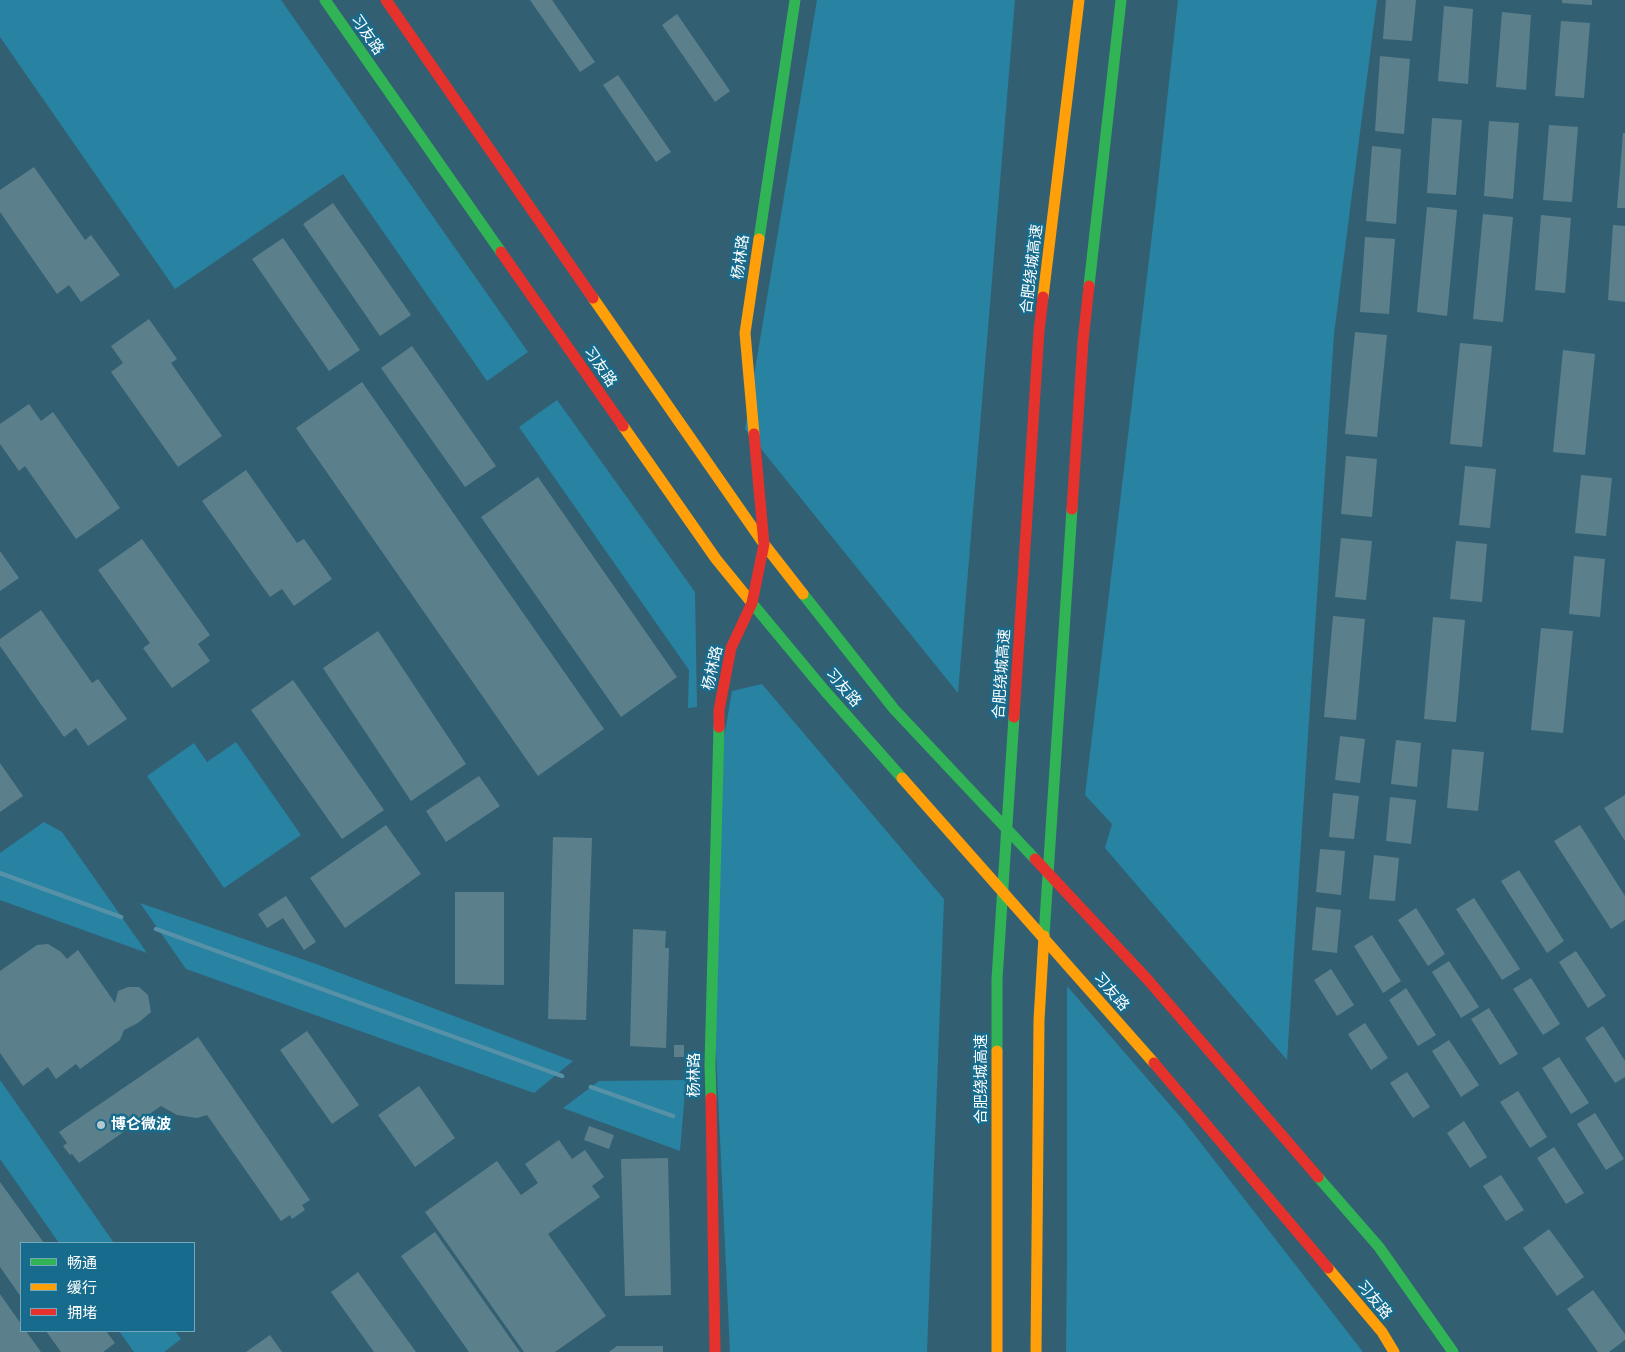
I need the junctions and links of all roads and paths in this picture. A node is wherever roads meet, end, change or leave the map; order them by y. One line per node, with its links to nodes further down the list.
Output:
1 (325, 0): 7 (main road, 习友路)
2 (386, 0): 6 (main road, 习友路)
3 (795, 0): 6 (main road, 杨林路)
4 (1079, 0): 9 (main road, 合肥绕城高速)
5 (1121, 0): 10 (main road)
6 (764, 544): 7 (main road, 杨林路); 12 (main road, 习友路)
7 (752, 603): 8 (main road, 杨林路); 11 (main road, 习友路)
8 (715, 1352)
9 (997, 1352)
10 (1036, 1352)
11 (1394, 1352)
12 (1453, 1352)

